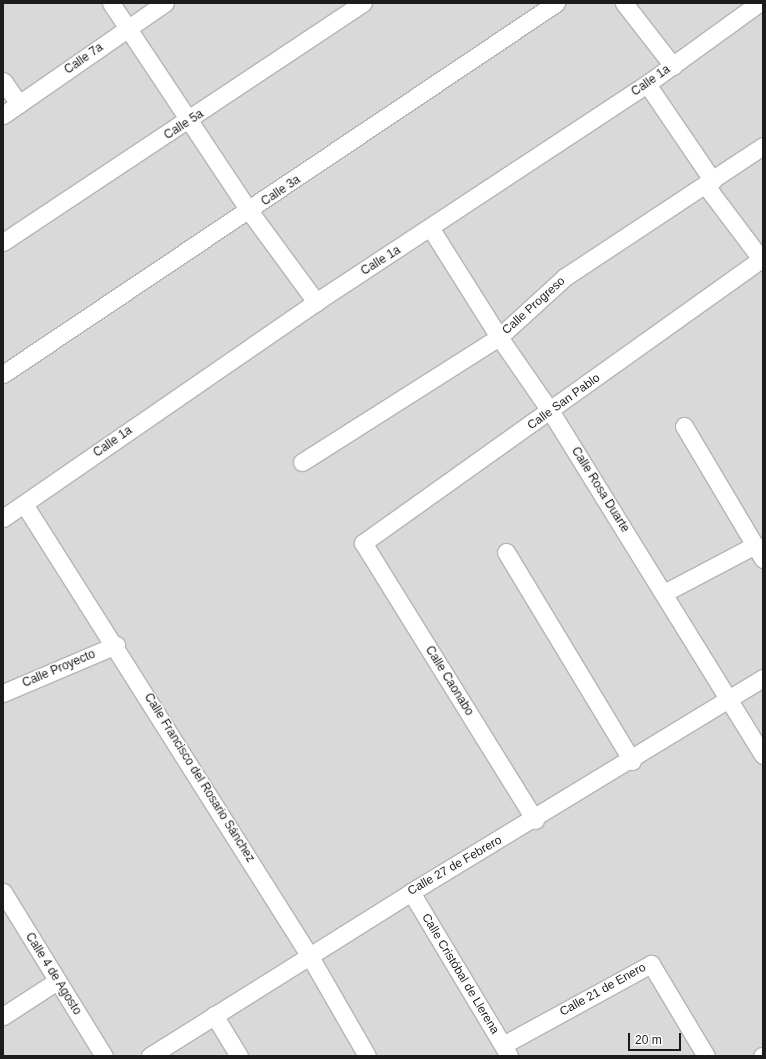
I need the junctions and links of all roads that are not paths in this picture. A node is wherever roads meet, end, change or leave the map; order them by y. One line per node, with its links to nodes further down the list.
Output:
1 (111, 3): 7 (street)
2 (165, 3): 7 (street, Calle 7a)
3 (363, 3): 13 (street, Calle 5a)
4 (556, 3): 16 (street, Calle 3a)
5 (624, 3): 8 (street)
6 (759, 3): 8 (street, Calle 1a)
7 (130, 28): 11 (street, Calle 7a); 13 (street)
8 (673, 66): 10 (street, Calle 1a)
9 (3, 81): 11 (street)
10 (647, 84): 15 (street); 17 (street, Calle 1a)
11 (19, 104): 12 (street, Calle 7a)
12 (3, 115)
13 (192, 120): 16 (street); 18 (street, Calle 5a)
14 (763, 146): 15 (street, Calle Progreso)
15 (709, 184): 19 (street); 21 (street, Calle Progreso)
16 (250, 212): 20 (street); 22 (street, Calle 3a)
17 (431, 229): 20 (street, Calle 1a); 21 (street, Calle Rosa Duarte)
18 (3, 242)
19 (762, 258): 23 (street, Calle San Pablo)
20 (316, 302): 26 (street, Calle 1a)
21 (499, 337): 23 (street, Calle Rosa Duarte); 25 (street, Calle Progreso)
22 (3, 374)
23 (552, 412): 28 (street, Calle San Pablo); 31 (street, Calle Rosa Duarte)
24 (684, 426): 30 (street)
25 (302, 462)
26 (24, 504): 27 (street, Calle 1a); 32 (street, Calle Francisco del Rosario Sánchez)
27 (3, 518)
28 (363, 543): 38 (street, Calle Caonabo)
29 (506, 552): 37 (street)
30 (759, 552): 31 (street)
31 (664, 593): 35 (street, Calle Rosa Duarte)
32 (116, 645): 34 (street, Calle Proyecto); 41 (street, Calle Francisco del Rosario Sánchez)
33 (763, 678): 35 (street, Calle 27 de Febrero)
34 (3, 693)
35 (730, 698): 36 (street, Calle Rosa Duarte); 37 (street, Calle 27 de Febrero)
36 (763, 755)
37 (632, 761): 38 (street, Calle 27 de Febrero)
38 (535, 820): 40 (street, Calle 27 de Febrero)
39 (3, 892): 42 (street, Calle 4 de Agosto)
40 (411, 892): 41 (street, Calle 27 de Febrero); 45 (street, Calle Cristóbal de Llerena)
41 (309, 955): 43 (street, Calle 27 de Febrero); 49 (street, Calle Francisco del Rosario Sánchez)
42 (57, 981): 44 (street); 46 (street, Calle 4 de Agosto)
43 (214, 1015): 47 (street, Calle 27 de Febrero); 48 (street)
44 (3, 1016)
45 (506, 1051): 50 (street, Calle 21 de Enero)
46 (104, 1056)
47 (150, 1056)
48 (239, 1056)
49 (367, 1056)
50 (706, 1056)

